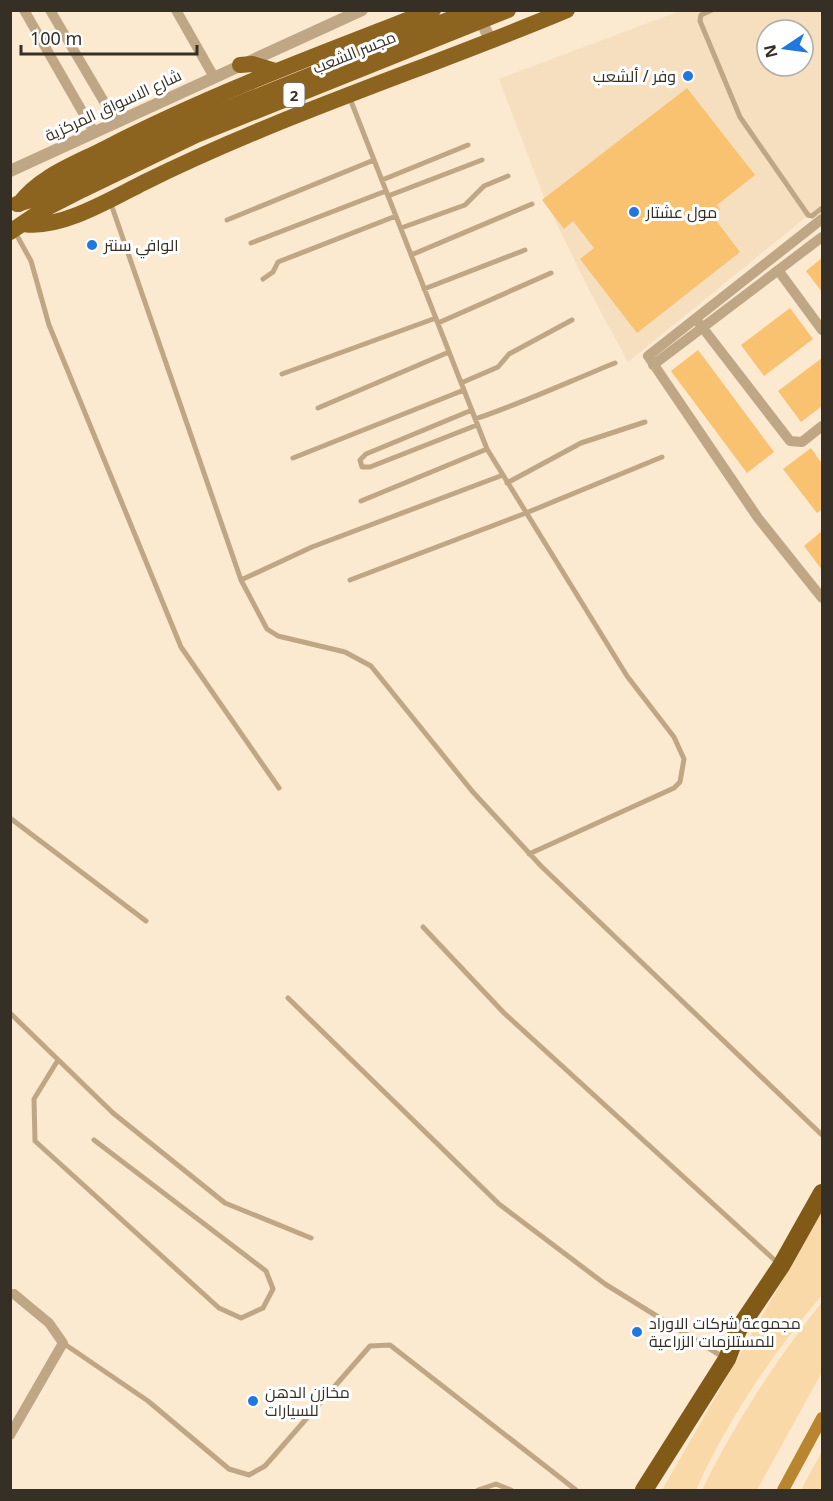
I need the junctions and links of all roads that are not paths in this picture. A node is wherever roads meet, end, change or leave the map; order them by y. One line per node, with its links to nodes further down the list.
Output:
1 (24, 10): 15 (street)
2 (50, 10): 14 (street)
3 (176, 10): 12 (street)
4 (362, 10): 10 (street, شارع الاسواق المركزية)
5 (433, 10): 11 (highway)
6 (473, 10): 22 (highway, مجسر الشعب / 2, bridge)
7 (508, 10): 22 (highway, مجسر الشعب / 2, bridge)
8 (567, 10): 13 (highway)
9 (712, 10): 27 (lane)
10 (240, 65): 11 (highway); 12 (street, شارع الاسواق المركزية)
11 (275, 71): 26 (highway)
12 (214, 77): 14 (street, شارع الاسواق المركزية)
13 (349, 95): 17 (lane); 24 (highway)
14 (116, 122): 15 (street, شارع الاسواق المركزية)
15 (94, 132): 19 (street, شارع الاسواق المركزية)
16 (468, 145): 21 (lane)
17 (374, 160): 21 (lane); 30 (lane)
18 (482, 160): 23 (lane)
19 (10, 171)
20 (508, 176): 31 (lane)
21 (382, 180): 23 (lane)
22 (81, 183): 26 (highway, 2); 32 (highway, 2)
23 (387, 194): 28 (lane); 34 (lane)
24 (109, 199): 32 (highway); 64 (lane)
25 (532, 204): 36 (lane)
26 (14, 205)
27 (822, 208)
28 (396, 216): 31 (lane); 39 (lane)
29 (822, 219): 41 (street)
30 (227, 220)
31 (401, 228): 36 (lane)
32 (16, 229): 67 (lane)
33 (822, 237): 37 (street)
34 (251, 243)
35 (525, 250): 40 (lane)
36 (411, 255): 40 (lane)
37 (778, 270): 44 (street); 45 (street)
38 (551, 273): 42 (lane)
39 (263, 279)
40 (424, 288): 42 (lane)
41 (695, 318): 44 (street); 48 (street)
42 (437, 320): 46 (lane); 49 (lane)
43 (572, 320): 50 (lane)
44 (703, 327): 48 (street); 56 (street)
45 (822, 330)
46 (449, 352): 50 (lane); 52 (lane)
47 (615, 363): 54 (lane)
48 (653, 365): 66 (street)
49 (282, 374)
50 (461, 382): 51 (lane)
51 (464, 390): 53 (lane); 59 (lane)
52 (318, 408)
53 (472, 410): 54 (lane); 54 (lane)
54 (476, 422): 57 (lane)
55 (645, 422): 61 (lane)
56 (822, 426)
57 (487, 449): 60 (lane); 62 (lane)
58 (662, 457): 63 (lane)
59 (293, 458)
60 (502, 476): 61 (lane); 64 (lane)
61 (507, 483): 63 (lane)
62 (361, 501)
63 (526, 513): 65 (lane); 69 (lane)
64 (241, 580): 69 (lane)
65 (350, 580)
66 (822, 598)
67 (279, 788)
68 (10, 818): 70 (lane)
69 (529, 854): 75 (lane)
70 (146, 921)
71 (423, 927): 79 (lane)
72 (288, 998): 82 (lane)
73 (10, 1012): 74 (lane)
74 (58, 1060): 76 (lane); 78 (lane)
75 (822, 1135)
76 (94, 1140)
77 (822, 1193): 79 (highway)
78 (311, 1238)
79 (781, 1266): 82 (highway)
80 (12, 1295): 81 (street)
81 (63, 1343): 83 (street); 86 (lane)
82 (727, 1359): 87 (highway)
83 (10, 1434)
84 (478, 1491): 85 (lane)
85 (511, 1491)
86 (576, 1491)
87 (644, 1491)

